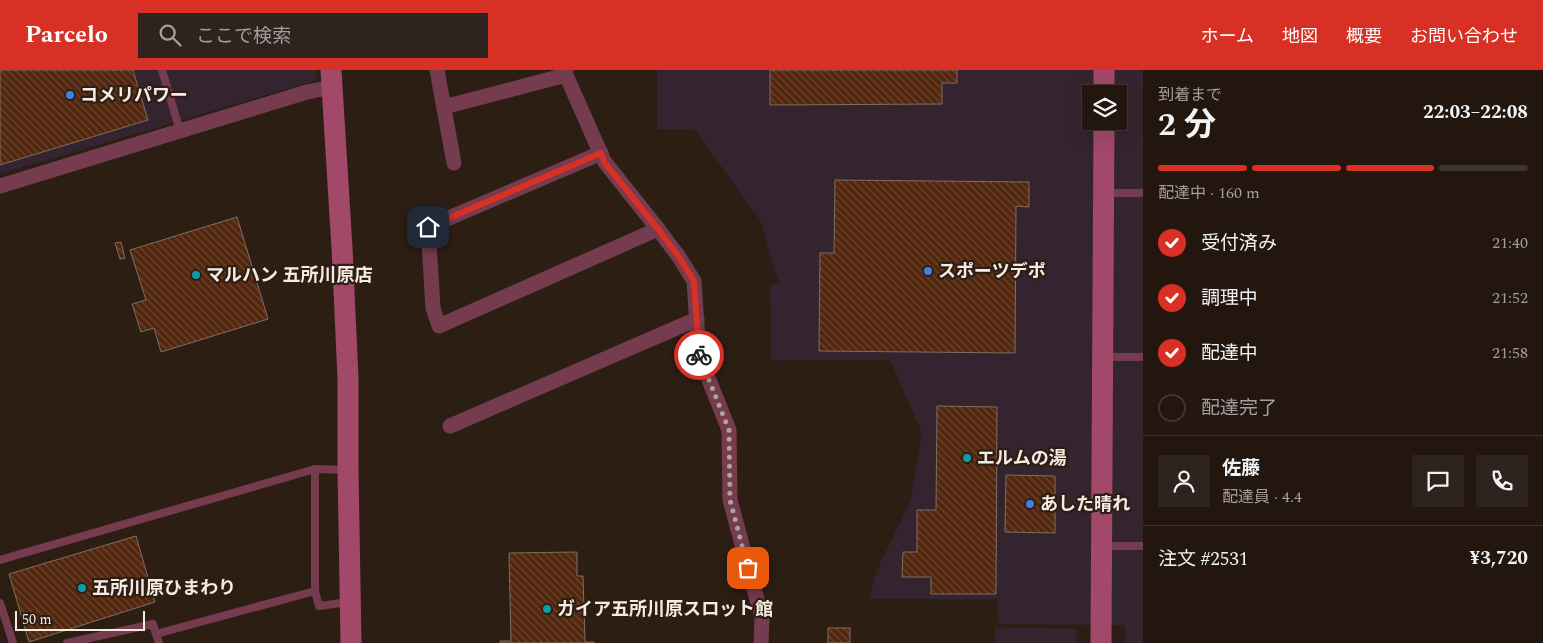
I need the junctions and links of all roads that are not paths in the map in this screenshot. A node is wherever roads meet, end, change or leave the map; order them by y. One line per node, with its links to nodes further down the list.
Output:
1 (162, 70): 9 (lane)
2 (437, 70): 7 (street)
3 (1104, 70): 6 (street)
4 (566, 72): 7 (street); 10 (street)
5 (331, 79): 9 (street); 21 (street)
6 (1104, 85)
7 (444, 107): 11 (street)
8 (1104, 130): 13 (street)
9 (180, 131): 12 (street)
10 (601, 153): 15 (street); 15 (street)
11 (454, 163)
12 (0, 186)
13 (1103, 193): 14 (lane); 17 (street)
14 (1143, 193)
15 (658, 229): 16 (street)
16 (697, 319): 19 (street); 33 (street)
17 (1103, 357): 18 (lane); 22 (street)
18 (1143, 358)
19 (450, 426)
20 (315, 469): 21 (lane); 24 (lane); 25 (lane)
21 (348, 470): 26 (street)
22 (1102, 546): 23 (lane); 34 (street)
23 (1143, 546)
24 (0, 560)
25 (315, 590): 26 (lane); 28 (lane)
26 (350, 602): 32 (street)
27 (0, 606): 29 (lane)
28 (156, 634): 30 (lane); 31 (lane)
29 (13, 643)
30 (67, 643)
31 (159, 643)
32 (351, 643)
33 (761, 643)
34 (1101, 643)

